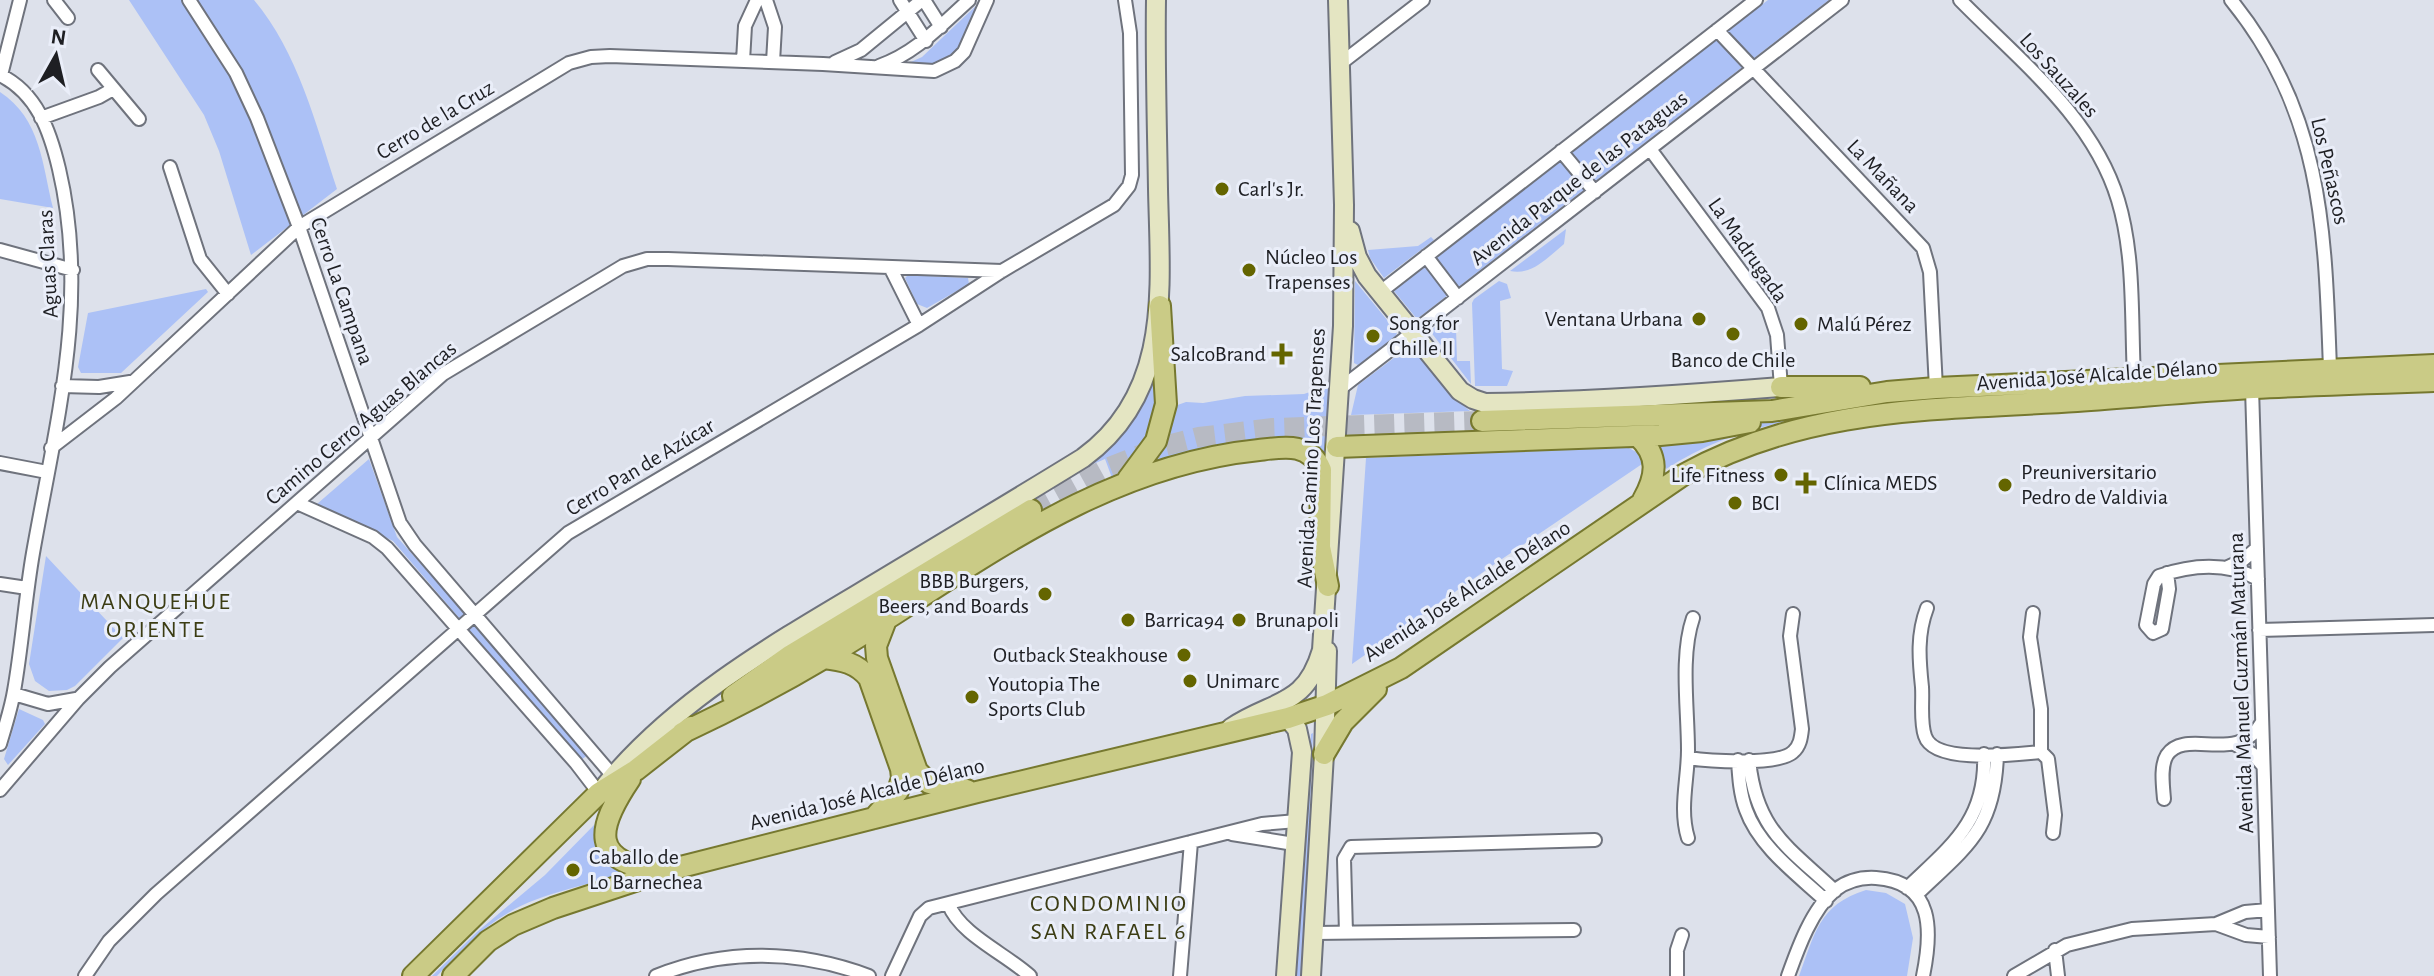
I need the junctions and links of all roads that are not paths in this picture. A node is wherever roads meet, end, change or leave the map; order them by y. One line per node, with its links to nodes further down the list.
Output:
1 (20, 0): 31 (street)
2 (54, 0): 18 (street)
3 (189, 0): 40 (street, Cerro La Campana)
4 (757, 0): 24 (street)
5 (766, 0): 25 (street)
6 (923, 0): 17 (street, Cerro de la Cruz); 19 (street)
7 (969, 0): 19 (street)
8 (987, 0): 28 (street, Cerro de la Cruz)
9 (1125, 0): 45 (street, Cerro Pan de Azúcar)
10 (1156, 0): 49 (main road)
11 (1338, 0): 20 (main road, Avenida Camino Los Trapenses)
12 (1423, 0): 22 (street)
13 (1756, 0): 21 (street, Avenida Parque de las Pataguas)
14 (1842, 0): 29 (street, Avenida Parque de las Pataguas)
15 (1960, 0): 54 (street, Los Sauzales)
16 (2231, 0): 53 (street, Los Peñascos)
17 (904, 5): 23 (street); 26 (street, Cerro de la Cruz)
18 (68, 18)
19 (941, 27): 23 (street)
20 (1338, 28): 22 (street); 27 (main road, Avenida Camino Los Trapenses)
21 (1717, 30): 29 (street, La Mañana); 36 (street, Avenida Parque de las Pataguas)
22 (1373, 38): 27 (street)
23 (926, 41): 28 (street)
24 (743, 61): 25 (street, Cerro de la Cruz); 40 (street, Cerro de la Cruz)
25 (773, 62): 26 (street, Cerro de la Cruz)
26 (823, 64): 28 (street, Cerro de la Cruz)
27 (1340, 64): 39 (main road, Avenida Camino Los Trapenses)
28 (876, 68)
29 (1752, 69): 35 (street, Avenida Parque de las Pataguas); 60 (street, La Mañana)
30 (98, 70): 32 (street)
31 (1, 75): 33 (street, Aguas Claras)
32 (113, 89): 33 (street); 34 (street)
33 (41, 118): 44 (street, Aguas Claras)
34 (139, 119)
35 (1650, 149): 38 (street, Avenida Parque de las Pataguas); 58 (street, La Madrugada)
36 (1561, 151): 38 (street); 42 (street, Avenida Parque de las Pataguas)
37 (170, 167): 47 (street)
38 (1595, 192): 48 (street, Avenida Parque de las Pataguas)
39 (1344, 205): 46 (main road); 59 (main road, Avenida Camino Los Trapenses)
40 (299, 227): 47 (street, Cerro de la Cruz); 66 (street, Cerro La Campana)
41 (0, 250): 44 (street)
42 (1426, 256): 46 (street, Avenida Parque de las Pataguas); 48 (street)
43 (890, 267): 45 (street, Camino Cerro Aguas Blancas); 50 (street); 66 (street, Camino Cerro Aguas Blancas)
44 (73, 270): 57 (street, Aguas Claras)
45 (1002, 271): 50 (street, Cerro Pan de Azúcar)
46 (1379, 293): 51 (main road)
47 (228, 294): 56 (street, Cerro de la Cruz)
48 (1458, 298): 51 (street, Avenida Parque de las Pataguas)
49 (1160, 306): 71 (main road); 114 (main road)
50 (919, 325): 85 (street, Cerro Pan de Azúcar)
51 (1413, 332): 58 (main road); 59 (street, Avenida Parque de las Pataguas)
52 (2434, 365): 53 (main road, Avenida José Alcalde Délano)
53 (2330, 369): 54 (main road, Avenida José Alcalde Délano)
54 (2134, 377): 60 (main road, Avenida José Alcalde Délano)
55 (2434, 381): 61 (main road, Avenida José Alcalde Délano)
56 (130, 382): 57 (street); 68 (street, Cerro de la Cruz)
57 (62, 386): 68 (street, Aguas Claras)
58 (1781, 387): 62 (main road)
59 (1341, 388): 67 (main road, Avenida Camino Los Trapenses)
60 (1936, 388): 62 (main road, Avenida José Alcalde Délano)
61 (2252, 388): 73 (main road, Avenida José Alcalde Délano); 75 (street, Avenida Manuel Guzmán Maturana)
62 (1887, 392): 63 (main road, Avenida José Alcalde Délano)
63 (1772, 411): 64 (main road, Avenida José Alcalde Délano); 65 (main road)
64 (1482, 421)
65 (1638, 436): 67 (main road); 73 (main road)
66 (371, 437): 72 (street, Camino Cerro Aguas Blancas); 85 (street, Cerro La Campana)
67 (1337, 447): 80 (main road, Avenida Camino Los Trapenses)
68 (51, 448): 70 (street, Aguas Claras)
69 (0, 463): 70 (street)
70 (47, 472): 81 (street, Aguas Claras)
71 (1127, 481): 80 (main road); 87 (main road)
72 (297, 503): 89 (street); 94 (street, Camino Cerro Aguas Blancas)
73 (1641, 503): 93 (main road, Avenida José Alcalde Délano)
74 (1031, 510): 102 (main road)
75 (2257, 548): 76 (street); 78 (street, Avenida Manuel Guzmán Maturana)
76 (2228, 567): 77 (street); 78 (street)
77 (2167, 573)
78 (2258, 579): 91 (street, Avenida Manuel Guzmán Maturana)
79 (0, 584): 81 (street)
80 (1328, 586): 90 (main road, Avenida Camino Los Trapenses)
81 (27, 588): 95 (street, Aguas Claras)
82 (1927, 608): 107 (street)
83 (2033, 613): 105 (street)
84 (1793, 614): 109 (street)
85 (476, 615): 89 (street, Cerro Pan de Azúcar); 114 (street, Cerro La Campana)
86 (1693, 618): 108 (street)
87 (886, 620): 92 (main road); 116 (main road)
88 (2434, 625): 91 (street)
89 (458, 630): 117 (street); 142 (street, Cerro Pan de Azúcar)
90 (1325, 630): 97 (main road, Avenida Camino Los Trapenses); 101 (main road, Avenida Camino Los Trapenses)
91 (2259, 630): 99 (street, Avenida Manuel Guzmán Maturana)
92 (824, 658): 102 (main road); 119 (main road)
93 (1401, 668): 97 (main road, Avenida José Alcalde Délano); 106 (main road)
94 (78, 699): 96 (street); 100 (street, Camino Cerro Aguas Blancas)
95 (8, 701): 96 (street); 103 (street, Aguas Claras)
96 (48, 704): 100 (street)
97 (1327, 705): 98 (main road, Avenida José Alcalde Délano); 106 (main road, Avenida Camino Los Trapenses)
98 (1288, 718): 101 (main road, Avenida José Alcalde Délano); 120 (main road)
99 (2262, 722): 104 (street); 110 (street, Avenida Manuel Guzmán Maturana)
100 (52, 729): 113 (street, Camino Cerro Aguas Blancas)
101 (1226, 732): 116 (main road, Avenida José Alcalde Délano)
102 (682, 733): 111 (main road)
103 (0, 744)
104 (2234, 744): 110 (street); 118 (street)
105 (2041, 752): 107 (street); 122 (street)
106 (1324, 754): 127 (main road, Avenida Camino Los Trapenses)
107 (1990, 754): 130 (street)
108 (1688, 758): 109 (street); 123 (street)
109 (1743, 760): 129 (street); 131 (street)
110 (2263, 766): 133 (street, Avenida Manuel Guzmán Maturana)
111 (636, 770): 117 (main road); 128 (main road)
112 (0, 771): 113 (street)
113 (14, 772): 115 (street, Camino Cerro Aguas Blancas)
114 (613, 776): 117 (main road)
115 (0, 790)
116 (977, 792): 119 (main road, Avenida José Alcalde Délano)
117 (599, 793): 143 (main road)
118 (2164, 799)
119 (874, 818): 128 (main road, Avenida José Alcalde Délano)
120 (1297, 821): 121 (street); 126 (main road); 127 (main road)
121 (1229, 833): 125 (street); 126 (street)
122 (2053, 833)
123 (1688, 838)
124 (1595, 840): 137 (street)
125 (1191, 842): 132 (street); 149 (street)
126 (1294, 844): 150 (main road)
127 (1318, 854): 136 (main road, Avenida Camino Los Trapenses)
128 (665, 871): 144 (main road, Avenida José Alcalde Délano)
129 (1835, 891): 130 (street); 131 (street)
130 (1912, 891): 154 (street)
131 (1826, 901): 153 (street)
132 (949, 905): 147 (street); 148 (street)
133 (2268, 910): 134 (street); 139 (street, Avenida Manuel Guzmán Maturana)
134 (2216, 924): 139 (street); 140 (street)
135 (1574, 930): 137 (street)
136 (1314, 933): 137 (street); 151 (main road, Avenida Camino Los Trapenses)
137 (1346, 933)
138 (1682, 935): 152 (street)
139 (2269, 937): 157 (street, Avenida Manuel Guzmán Maturana)
140 (2055, 950): 141 (street); 156 (street)
141 (2025, 972): 155 (street)
142 (85, 976)
143 (413, 976)
144 (453, 976)
145 (656, 976): 146 (street)
146 (869, 976)
147 (892, 976)
148 (1030, 976)
149 (1180, 976)
150 (1286, 976)
151 (1311, 976)
152 (1677, 976)
153 (1788, 976)
154 (1923, 976)
155 (2014, 976)
156 (2058, 976)
157 (2270, 976)

